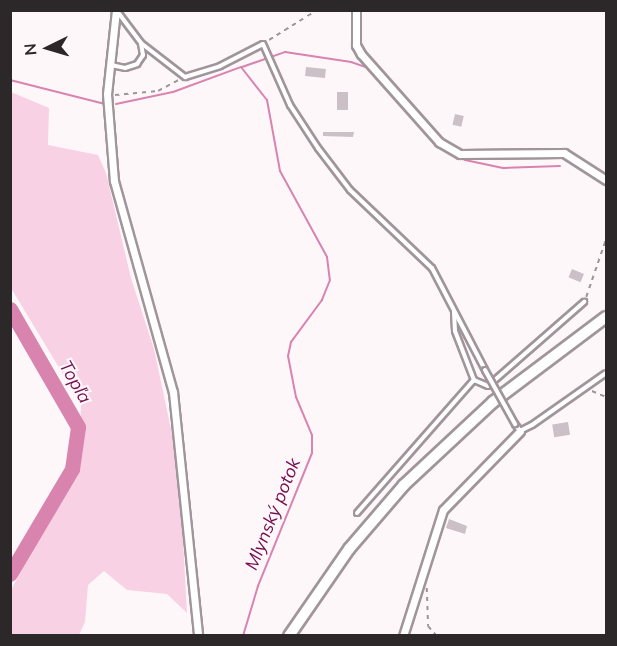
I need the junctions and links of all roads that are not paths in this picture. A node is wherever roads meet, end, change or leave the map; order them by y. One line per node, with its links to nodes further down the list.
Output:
1 (116, 10): 3 (lane); 4 (street)
2 (356, 10): 5 (street)
3 (141, 43): 4 (lane); 7 (lane)
4 (109, 64): 13 (street)
5 (606, 180)
6 (584, 302): 10 (lane)
7 (454, 311): 10 (lane); 11 (lane, bridge)
8 (606, 317): 14 (main road)
9 (606, 373): 11 (lane)
10 (474, 380): 12 (lane)
11 (520, 431): 15 (street)
12 (357, 513)
13 (198, 636)
14 (289, 636)
15 (403, 636)

